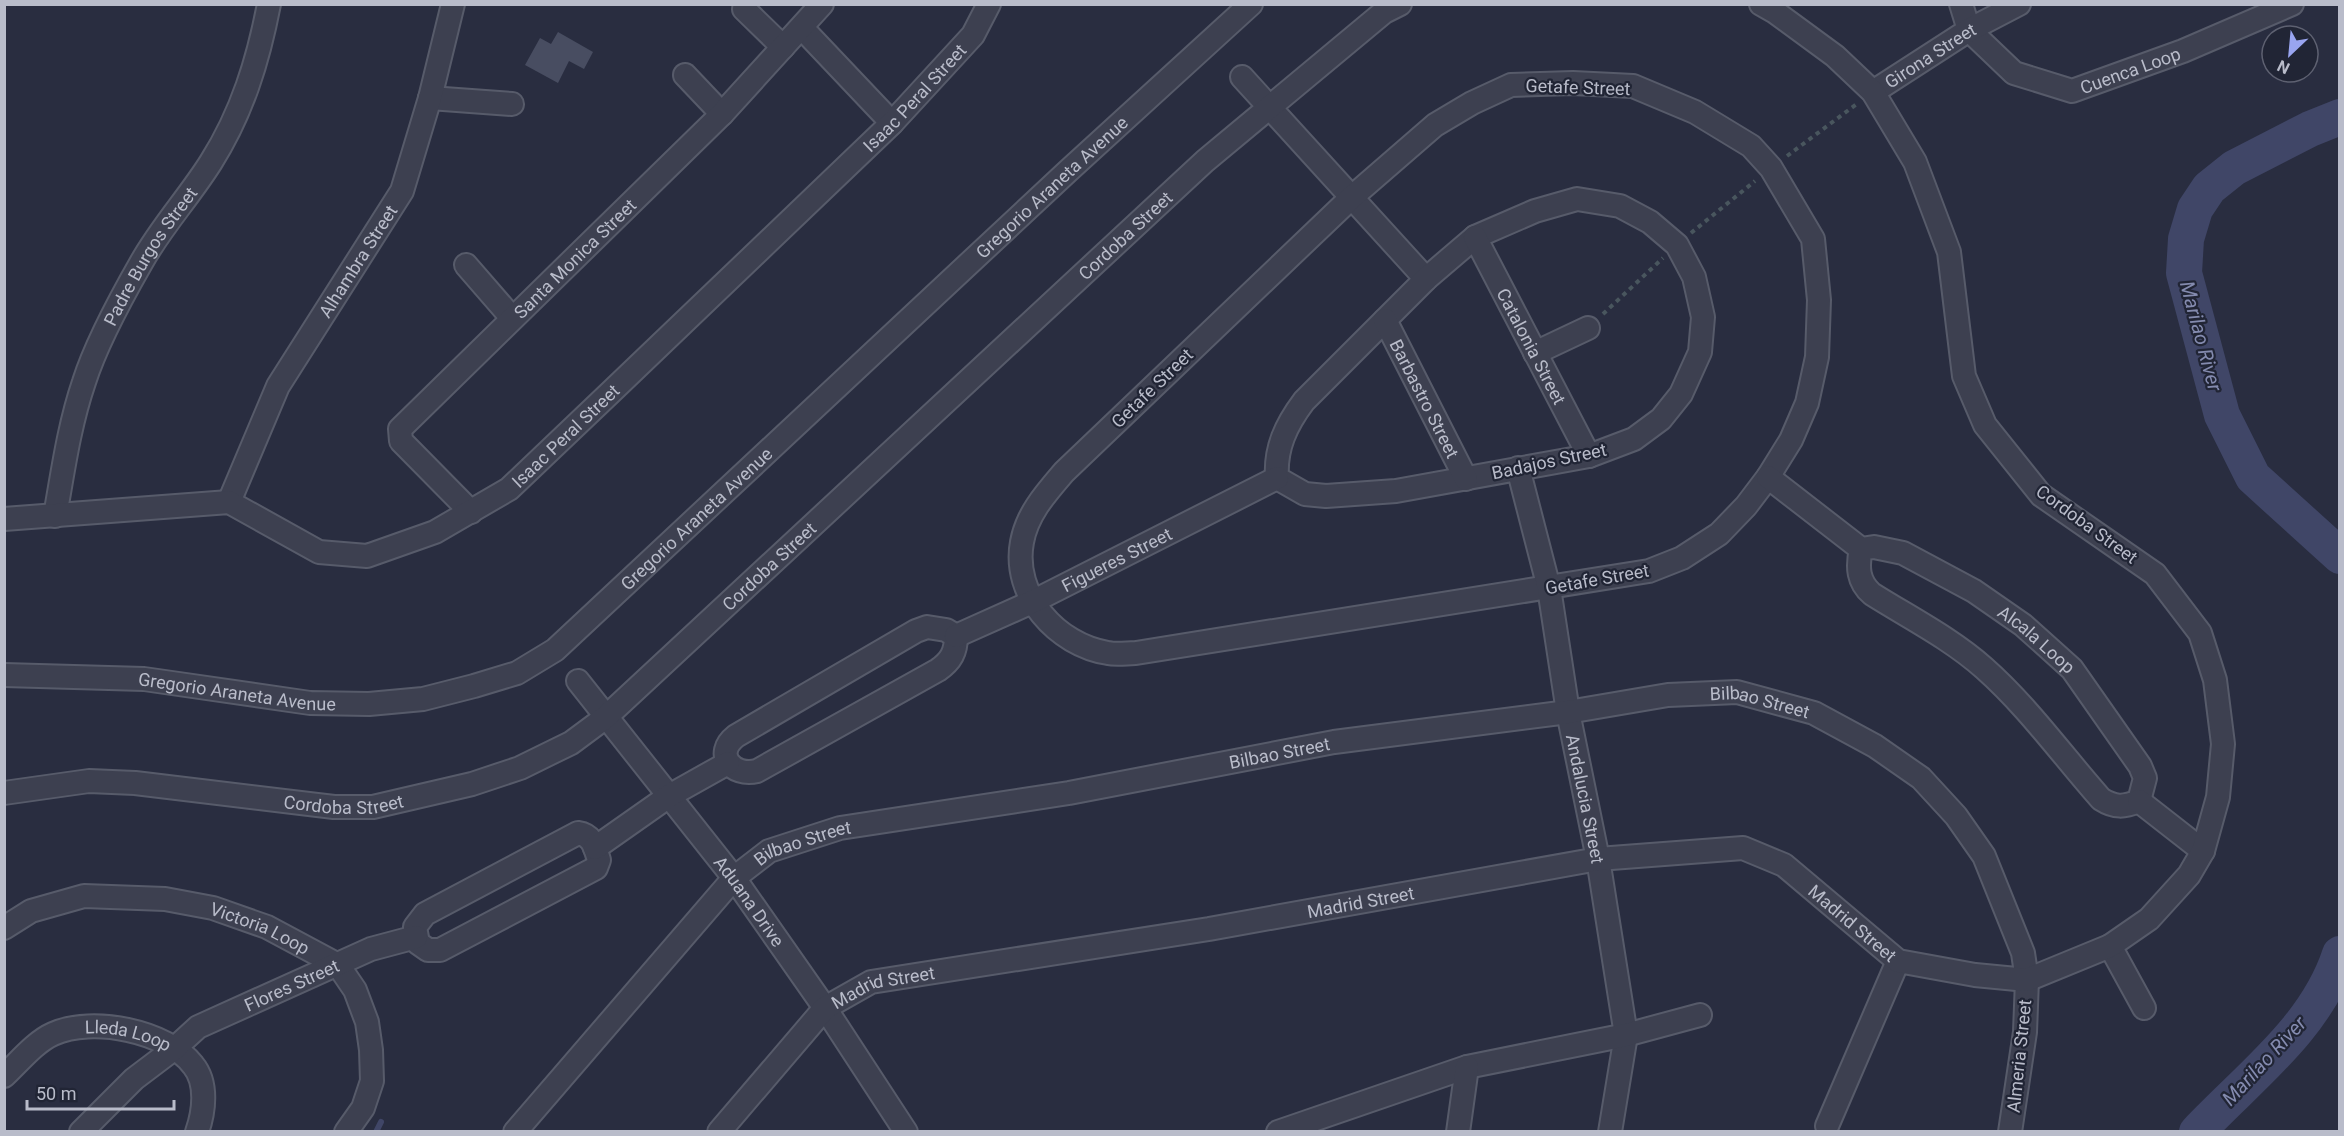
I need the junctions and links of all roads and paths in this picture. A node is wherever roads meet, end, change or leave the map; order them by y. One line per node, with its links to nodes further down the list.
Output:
1 (269, 4): 40 (street, Padre Burgos Street)
2 (453, 4): 18 (street, Alhambra Street)
3 (822, 4): 12 (street, Santa Monica Street)
4 (989, 4): 22 (street, Isaac Peral Street)
5 (1251, 4): 46 (street, Gregorio Araneta Avenue)
6 (1400, 4): 20 (street, Cordoba Street)
7 (1761, 4): 17 (street, Cordoba Street)
8 (1961, 4): 13 (street, Cuenca Loop)
9 (2019, 4): 13 (street, Girona Street)
10 (2292, 4): 13 (street, Cuenca Loop)
11 (744, 9): 14 (street)
12 (802, 28): 14 (street, Santa Monica Street); 22 (street)
13 (1969, 30): 17 (street, Girona Street)
14 (783, 47): 21 (street, Santa Monica Street)
15 (685, 75): 21 (street)
16 (1242, 77): 20 (street)
17 (1873, 92): 23 (path); 55 (street, Cordoba Street)
18 (430, 98): 19 (street); 38 (street, Alhambra Street)
19 (512, 104)
20 (1269, 106): 24 (street); 49 (street, Cordoba Street)
21 (722, 114): 29 (street, Santa Monica Street)
22 (892, 123): 39 (street, Isaac Peral Street)
23 (1771, 168): 24 (street, Getafe Street); 26 (path); 35 (street, Getafe Street)
24 (1352, 197): 28 (street); 44 (street, Getafe Street)
25 (1475, 237): 26 (street, Badajos Street); 28 (street, Badajos Street); 32 (street, Catalonia Street)
26 (1677, 245): 31 (path); 33 (street, Badajos Street)
27 (466, 265): 29 (street)
28 (1426, 279): 30 (street, Badajos Street)
29 (512, 318): 39 (street, Santa Monica Street)
30 (1385, 320): 36 (street, Badajos Street); 37 (street, Barbastro Street)
31 (1588, 327): 32 (street)
32 (1535, 353): 33 (street, Catalonia Street)
33 (1588, 456): 34 (street, Badajos Street)
34 (1518, 468): 37 (street, Badajos Street); 43 (street, Andalucia Street)
35 (1768, 477): 42 (street); 43 (street, Getafe Street)
36 (1276, 478): 37 (street, Badajos Street); 44 (street, Figueres Street)
37 (1466, 479)
38 (229, 502): 39 (street, Isaac Peral Street); 40 (street)
39 (471, 512)
40 (55, 516): 41 (street)
41 (7, 519)
42 (1861, 549): 53 (street); 53 (street, Alcala Loop)
43 (1549, 588): 44 (street, Getafe Street); 48 (street, Andalucia Street)
44 (1032, 602): 45 (street, Figueres Street)
45 (956, 636): 50 (street); 50 (street)
46 (4, 675)
47 (578, 681): 49 (street, Aduana Drive)
48 (1568, 712): 56 (street, Andalucia Street); 57 (street, Bilbao Street); 63 (street, Bilbao Street)
49 (606, 717): 51 (street, Cordoba Street); 52 (street, Aduana Drive)
50 (728, 763): 52 (street)
51 (4, 793)
52 (669, 796): 54 (street); 57 (street, Aduana Drive)
53 (2139, 801): 55 (street)
54 (595, 848): 59 (street); 59 (street)
55 (2203, 850): 60 (street, Cordoba Street)
56 (1598, 859): 61 (street, Madrid Street); 64 (street, Madrid Street); 67 (street, Andalucia Street)
57 (734, 878): 64 (street, Aduana Drive); 76 (street, Bilbao Street)
58 (4, 928): 62 (street, Victoria Loop)
59 (416, 937): 62 (street, Flores Street)
60 (2110, 946): 63 (street, Cordoba Street); 65 (street)
61 (1898, 961): 63 (street, Madrid Street); 72 (street)
62 (339, 965): 68 (street, Flores Street); 75 (street, Victoria Loop)
63 (2027, 980): 82 (street, Almeria Street)
64 (825, 1008): 77 (street, Madrid Street); 78 (street, Aduana Drive)
65 (2144, 1008)
66 (1700, 1015): 67 (street)
67 (1626, 1035): 69 (street); 81 (street, Andalucia Street)
68 (175, 1048): 70 (street, Lleda Loop); 73 (street, Flores Street); 74 (street, Lleda Loop)
69 (1467, 1067): 71 (street); 80 (street)
70 (4, 1076)
71 (1304, 1126): 79 (street)
72 (1827, 1126)
73 (81, 1131)
74 (197, 1131)
75 (346, 1131)
76 (515, 1131)
77 (719, 1131)
78 (906, 1131)
79 (1278, 1131)
80 (1458, 1131)
81 (1610, 1131)
82 (2010, 1131)

